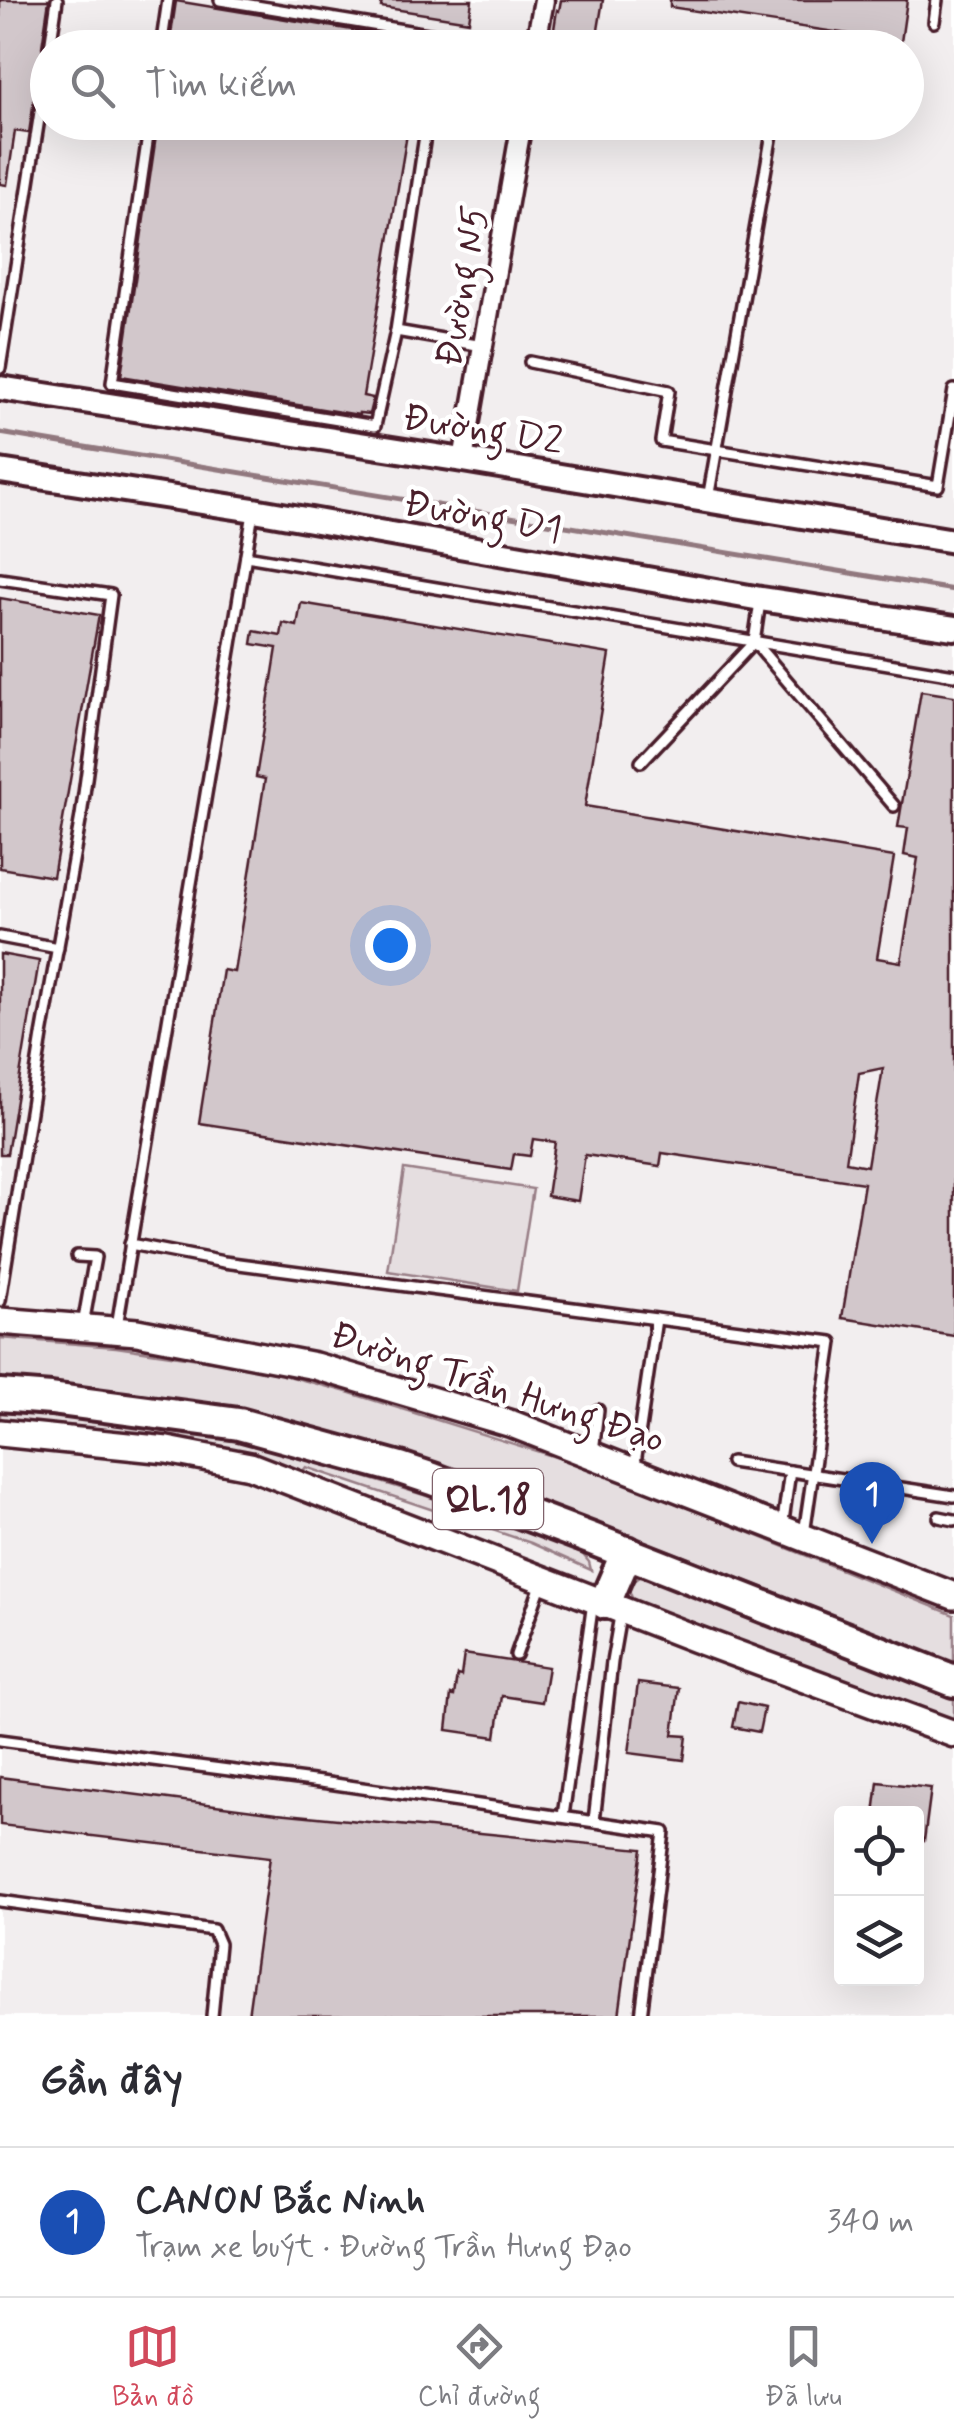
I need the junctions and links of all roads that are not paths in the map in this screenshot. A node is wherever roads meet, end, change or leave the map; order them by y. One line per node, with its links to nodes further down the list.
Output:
1 (57, 0): 7 (lane)
2 (168, 0): 8 (lane)
3 (220, 0): 9 (lane)
4 (544, 0): 10 (street)
5 (937, 0): 6 (lane)
6 (934, 22)
7 (53, 30)
8 (164, 30)
9 (403, 30)
10 (538, 30)
11 (34, 140): 16 (lane)
12 (147, 140): 17 (lane)
13 (424, 140): 17 (lane)
14 (519, 140): 18 (street, Đường N5)
15 (771, 140): 23 (lane)
16 (5, 298): 20 (lane)
17 (396, 331): 18 (lane)
18 (483, 346): 24 (street, Đường N5)
19 (530, 362): 23 (lane)
20 (0, 368)
21 (0, 388): 24 (street, Đường D2)
22 (954, 390): 23 (lane)
23 (716, 450): 26 (lane)
24 (463, 460): 26 (street, Đường D2)
25 (0, 471): 27 (street, Đường D1)
26 (707, 501): 28 (street, Đường D2)
27 (254, 510): 29 (lane); 31 (street, Đường D1)
28 (954, 541)
29 (246, 556): 33 (lane); 39 (lane)
30 (0, 579): 38 (lane)
31 (761, 599): 32 (street, Đường D1); 33 (lane)
32 (954, 628)
33 (754, 642): 34 (lane); 35 (lane); 36 (lane)
34 (954, 675)
35 (641, 762)
36 (894, 806)
37 (0, 937): 38 (lane)
38 (58, 948): 41 (lane)
39 (130, 1244): 43 (lane); 46 (lane)
40 (77, 1256): 45 (lane)
41 (2, 1271): 42 (lane)
42 (0, 1300)
43 (656, 1320): 52 (lane); 54 (lane)
44 (0, 1321): 45 (main road, Đường Trần Hưng Đạo)
45 (83, 1328): 46 (main road, Đường Trần Hưng Đạo)
46 (116, 1330): 50 (main road, Đường Trần Hưng Đạo)
47 (0, 1395): 59 (highway, QL.18)
48 (598, 1410): 50 (lane)
49 (0, 1433): 60 (main road)
50 (593, 1455): 52 (main road, Đường Trần Hưng Đạo)
51 (732, 1462): 53 (lane)
52 (634, 1471): 58 (main road, Đường Trần Hưng Đạo)
53 (790, 1471): 54 (lane); 58 (lane)
54 (813, 1474): 55 (lane); 58 (lane)
55 (954, 1496)
56 (939, 1516): 57 (lane)
57 (954, 1520)
58 (793, 1532): 61 (main road, Đường Trần Hưng Đạo)
59 (627, 1552): 62 (highway); 64 (highway, QL.18)
60 (543, 1580): 62 (main road); 63 (lane)
61 (954, 1596)
62 (606, 1604): 65 (main road); 67 (lane); 68 (lane)
63 (516, 1655)
64 (954, 1681)
65 (954, 1734)
66 (0, 1740): 67 (lane)
67 (563, 1816): 68 (lane)
68 (594, 1821): 71 (lane)
69 (0, 1901): 70 (lane)
70 (212, 2016)
71 (641, 2016)

